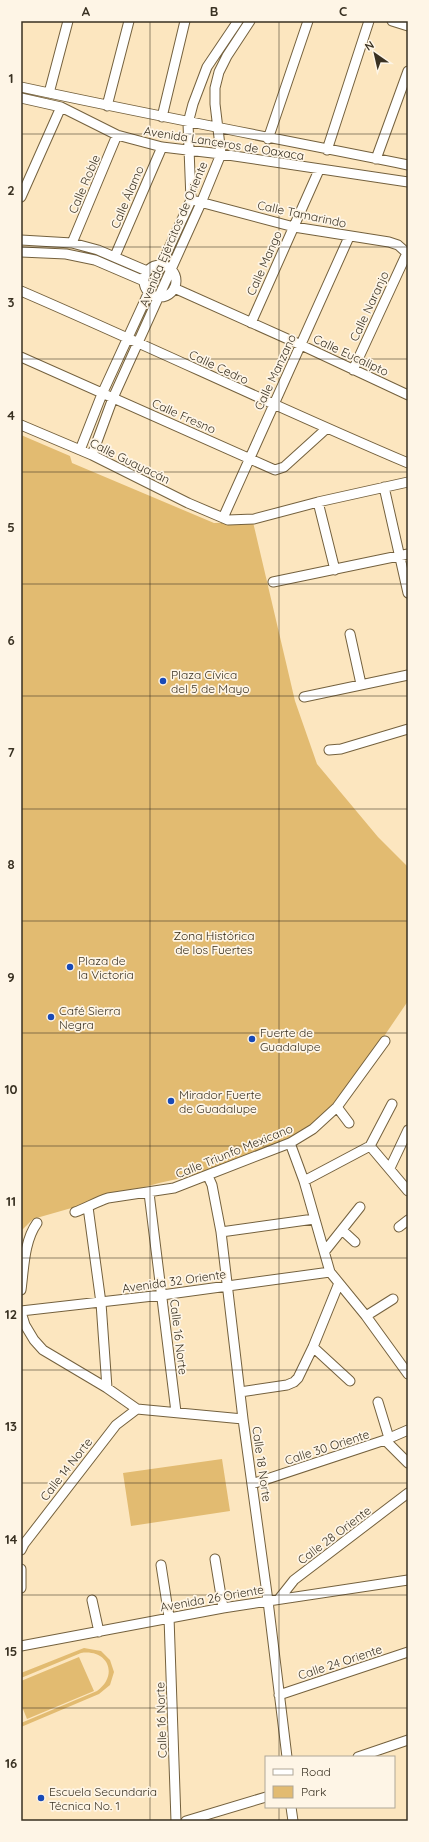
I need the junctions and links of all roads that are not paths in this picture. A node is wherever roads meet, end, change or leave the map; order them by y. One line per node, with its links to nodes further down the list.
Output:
1 (68, 21): 12 (street)
2 (129, 21): 14 (street)
3 (185, 21): 16 (street)
4 (238, 21): 17 (street, Avenida Ejércitos de Oriente)
5 (250, 21): 18 (street, Avenida Ejércitos de Oriente)
6 (308, 21): 20 (street)
7 (369, 21): 22 (street)
8 (392, 21): 9 (street)
9 (408, 26)
10 (408, 71): 25 (street)
11 (21, 87): 12 (street, Avenida Lanceros de Oaxaca)
12 (49, 93): 14 (street, Avenida Lanceros de Oaxaca)
13 (21, 98): 15 (street, Avenida Lanceros de Oaxaca)
14 (107, 106): 16 (street, Avenida Lanceros de Oaxaca)
15 (61, 107): 19 (street, Avenida Lanceros de Oaxaca); 29 (street)
16 (162, 117): 17 (street, Avenida Lanceros de Oaxaca)
17 (188, 123): 18 (street, Avenida Lanceros de Oaxaca); 23 (street, Avenida Ejércitos de Oriente)
18 (217, 127): 20 (street, Avenida Lanceros de Oaxaca); 24 (street, Avenida Ejércitos de Oriente)
19 (117, 135): 21 (street, Avenida Lanceros de Oaxaca); 35 (street, Calle Roble)
20 (268, 139): 22 (street, Avenida Lanceros de Oaxaca)
21 (162, 147): 23 (street, Avenida Lanceros de Oaxaca); 38 (street, Calle Álamo)
22 (327, 150): 25 (street, Avenida Lanceros de Oaxaca)
23 (190, 151): 24 (street, Avenida Lanceros de Oaxaca); 30 (street, Avenida Ejércitos de Oriente)
24 (221, 154): 27 (street, Avenida Lanceros de Oaxaca); 31 (street, Avenida Ejércitos de Oriente)
25 (376, 159): 26 (street, Avenida Lanceros de Oaxaca)
26 (408, 165)
27 (319, 170): 28 (street, Avenida Lanceros de Oaxaca); 32 (street, Calle Mango)
28 (408, 182)
29 (21, 197)
30 (191, 200): 31 (street, Calle Tamarindo); 41 (street, Avenida Ejércitos de Oriente)
31 (201, 203): 32 (street, Calle Tamarindo); 42 (street, Avenida Ejércitos de Oriente)
32 (294, 227): 33 (street, Calle Tamarindo); 49 (street, Calle Mango)
33 (349, 237): 39 (street, Calle Tamarindo); 52 (street, Calle Manzano)
34 (21, 240): 35 (street)
35 (72, 243): 36 (street)
36 (98, 250): 38 (street); 40 (street)
37 (21, 252): 40 (street)
38 (115, 256): 43 (street)
39 (408, 256): 54 (street, Calle Naranjo)
40 (95, 260): 44 (street)
41 (161, 265): 42 (street); 43 (street); 47 (street, Avenida Ejércitos de Oriente)
42 (171, 269): 45 (street); 48 (street, Avenida Ejércitos de Oriente)
43 (147, 271): 44 (street)
44 (144, 281): 47 (street)
45 (174, 288): 48 (street); 49 (street, Calle Eucalipto)
46 (21, 291): 50 (street, Calle Cedro)
47 (149, 292): 48 (street); 50 (street, Avenida Ejércitos de Oriente)
48 (159, 296): 51 (street, Avenida Ejércitos de Oriente)
49 (251, 323): 52 (street, Calle Eucalipto)
50 (129, 338): 51 (street, Calle Cedro); 55 (street, Avenida Ejércitos de Oriente)
51 (139, 343): 57 (street, Avenida Ejércitos de Oriente); 58 (street, Calle Cedro)
52 (301, 345): 54 (street, Calle Eucalipto); 58 (street, Calle Manzano)
53 (21, 357): 55 (street, Calle Fresno)
54 (353, 370): 56 (street, Calle Eucalipto)
55 (102, 394): 57 (street, Calle Fresno); 61 (street, Avenida Ejércitos de Oriente)
56 (408, 395)
57 (113, 398): 62 (street, Avenida Ejércitos de Oriente); 63 (street, Calle Fresno)
58 (273, 405): 60 (street, Calle Cedro); 63 (street, Calle Manzano)
59 (21, 425): 61 (street, Calle Guayacán)
60 (326, 429): 63 (street, Calle Fresno); 64 (street, Calle Cedro)
61 (80, 450): 62 (street, Calle Guayacán)
62 (92, 455): 68 (street, Calle Guayacán)
63 (249, 459): 68 (street, Calle Manzano)
64 (408, 463)
65 (408, 482): 66 (street)
66 (384, 487): 67 (street); 69 (street)
67 (318, 502): 68 (street); 70 (street)
68 (225, 519)
69 (404, 555): 70 (street); 72 (street)
70 (335, 570): 71 (street)
71 (273, 582)
72 (408, 592)
73 (350, 634): 75 (street)
74 (408, 675): 75 (street)
75 (360, 684): 76 (street)
76 (304, 696)
77 (408, 729): 78 (street)
78 (329, 750)
79 (385, 1041): 81 (street, Calle Triunfo Mexicano)
80 (392, 1104): 85 (street)
81 (337, 1107): 82 (street); 84 (street, Calle Triunfo Mexicano)
82 (348, 1123)
83 (408, 1130): 86 (street)
84 (290, 1143): 87 (street, Calle Triunfo Mexicano); 88 (street)
85 (370, 1146): 86 (street); 88 (street)
86 (390, 1168): 89 (street)
87 (208, 1176): 90 (street, Calle Triunfo Mexicano); 99 (street, Calle 18 Norte)
88 (304, 1182): 94 (street)
89 (408, 1190)
90 (149, 1193): 92 (street, Calle Triunfo Mexicano); 106 (street, Calle 16 Norte)
91 (360, 1207): 98 (street)
92 (88, 1208): 93 (street, Calle Triunfo Mexicano); 108 (street)
93 (75, 1212)
94 (314, 1219): 99 (street); 101 (street)
95 (408, 1220): 97 (street)
96 (37, 1223): 105 (street)
97 (399, 1227)
98 (342, 1230): 100 (street); 101 (street)
99 (221, 1232): 104 (street, Calle 18 Norte)
100 (355, 1242)
101 (325, 1251): 102 (street)
102 (330, 1272): 103 (street); 104 (street, Avenida 32 Oriente)
103 (339, 1283): 110 (street); 111 (street)
104 (228, 1286): 106 (street, Avenida 32 Oriente); 115 (street, Calle 18 Norte)
105 (21, 1290)
106 (162, 1295): 108 (street, Avenida 32 Oriente); 118 (street, Calle 16 Norte)
107 (393, 1299): 110 (street)
108 (101, 1303): 109 (street, Avenida 32 Oriente); 114 (street)
109 (21, 1312): 114 (street)
110 (366, 1316): 112 (street)
111 (313, 1347): 113 (street); 115 (street)
112 (408, 1374)
113 (350, 1381)
114 (108, 1388): 117 (street)
115 (240, 1392): 119 (street, Calle 18 Norte)
116 (378, 1402): 121 (street)
117 (137, 1409): 118 (street); 125 (street, Calle 14 Norte)
118 (176, 1412): 119 (street)
119 (243, 1419): 123 (street, Calle 18 Norte)
120 (408, 1430): 121 (street, Calle 30 Oriente)
121 (387, 1439): 122 (street); 123 (street, Calle 30 Oriente)
122 (408, 1463)
123 (252, 1484): 133 (street, Calle 18 Norte)
124 (408, 1493): 131 (street, Calle 28 Oriente)
125 (21, 1550)
126 (215, 1559): 134 (street)
127 (161, 1565): 135 (street, Calle 16 Norte)
128 (21, 1569): 130 (street)
129 (408, 1580): 131 (street, Avenida 26 Oriente)
130 (21, 1588)
131 (278, 1599): 133 (street, Avenida 26 Oriente)
132 (92, 1600): 136 (street)
133 (268, 1601): 134 (street, Avenida 26 Oriente); 139 (street, Calle 18 Norte)
134 (223, 1608): 135 (street, Avenida 26 Oriente)
135 (169, 1618): 136 (street, Avenida 26 Oriente); 145 (street, Calle 16 Norte)
136 (99, 1632): 137 (street, Avenida 26 Oriente)
137 (21, 1646)
138 (408, 1652): 139 (street, Calle 24 Oriente)
139 (279, 1694): 141 (street, Calle 18 Norte)
140 (408, 1740): 142 (street)
141 (286, 1756)
142 (361, 1756)
143 (265, 1796): 146 (street)
144 (292, 1808): 147 (street)
145 (176, 1821)
146 (186, 1821)
147 (293, 1821)

